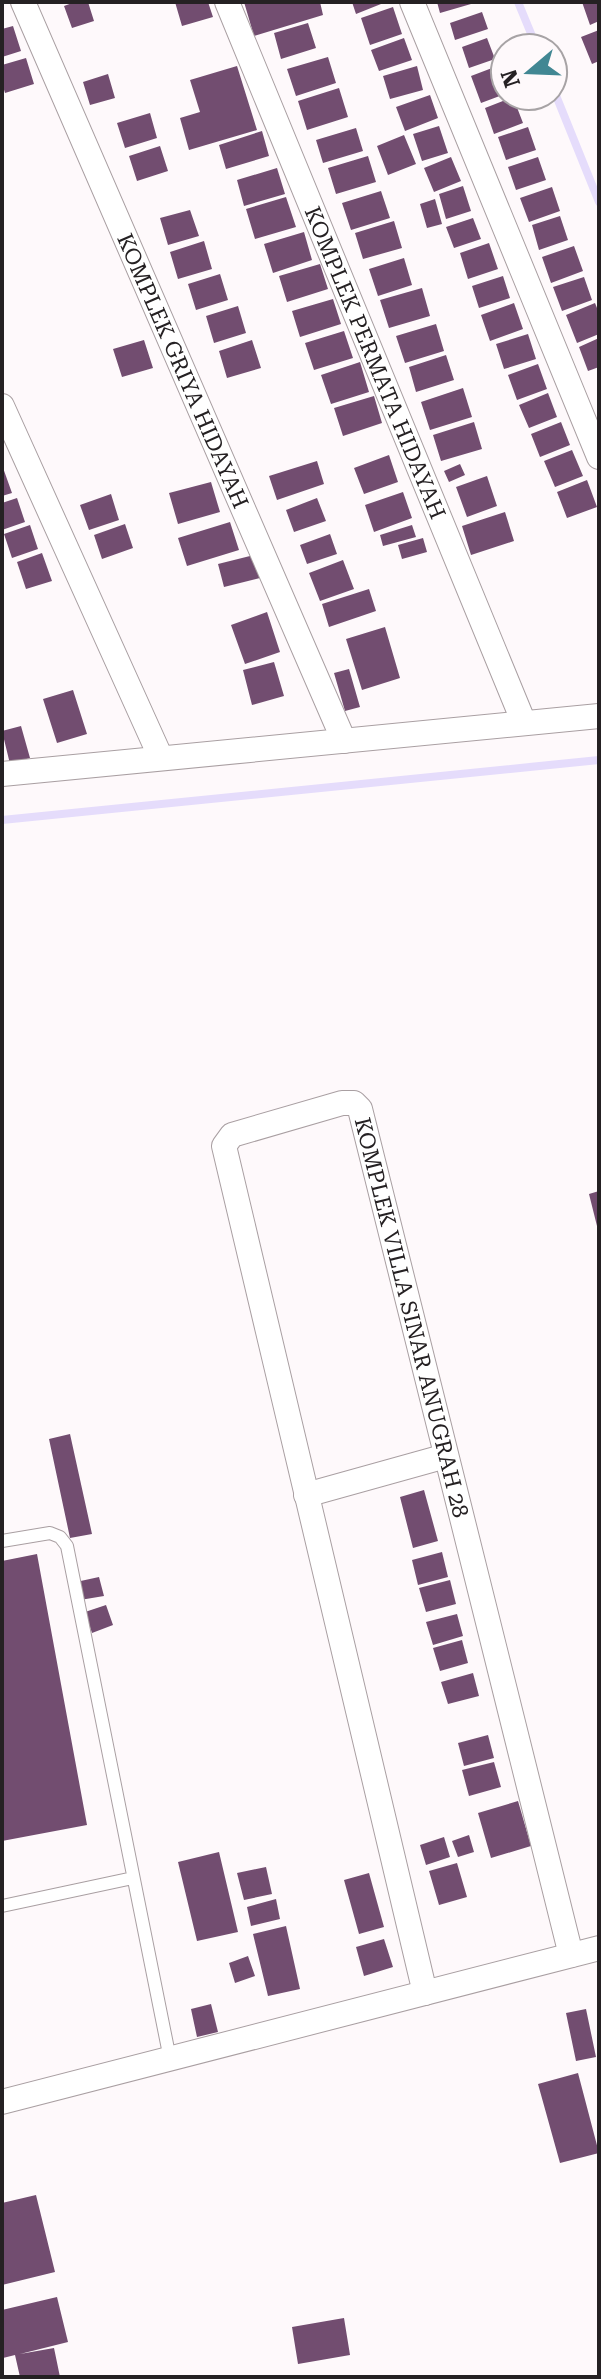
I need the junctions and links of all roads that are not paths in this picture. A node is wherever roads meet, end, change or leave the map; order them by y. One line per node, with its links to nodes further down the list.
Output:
1 (23, 2): 8 (street, KOMPLEK GRIYA HIDAYAH)
2 (227, 2): 7 (street, KOMPLEK PERMATA HIDAYAH)
3 (412, 2): 5 (street)
4 (2, 406): 9 (street)
5 (599, 457)
6 (599, 716): 7 (street)
7 (524, 723): 8 (street)
8 (344, 741): 9 (street)
9 (161, 758): 10 (street)
10 (2, 774)
11 (446, 1456): 12 (street); 12 (street, KOMPLEK VILLA SINAR ANUGRAH 28); 17 (street, KOMPLEK VILLA SINAR ANUGRAH 28)
12 (306, 1495): 18 (street, KOMPLEK VILLA SINAR ANUGRAH 28)
13 (2, 1541): 14 (lane)
14 (133, 1878): 15 (lane); 19 (lane)
15 (2, 1906)
16 (599, 1948): 17 (street)
17 (571, 1955): 18 (street)
18 (425, 1993): 19 (street)
19 (170, 2059): 20 (street)
20 (2, 2102)

